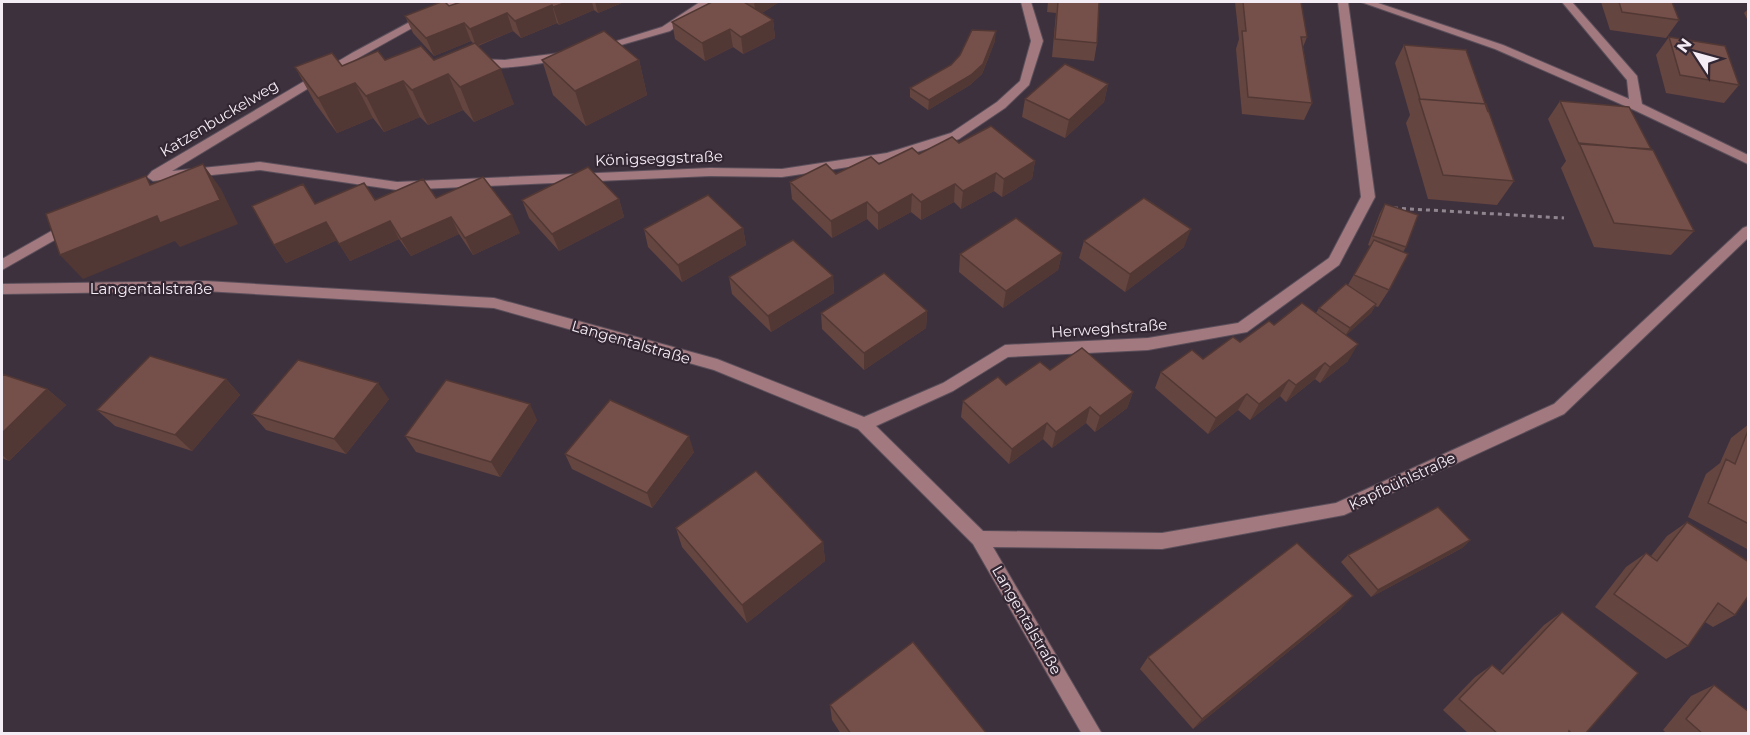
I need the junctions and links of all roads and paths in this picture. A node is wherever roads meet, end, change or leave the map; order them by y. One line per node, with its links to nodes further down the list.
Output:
1 (454, 2): 7 (street, Katzenbuckelweg)
2 (706, 2): 9 (street)
3 (1026, 2): 12 (street, Königseggstraße)
4 (1343, 2): 13 (street, Herweghstraße)
5 (1366, 2): 10 (street)
6 (1567, 2): 10 (street)
7 (356, 55): 8 (street); 12 (street, Katzenbuckelweg)
8 (378, 60)
9 (458, 63)
10 (1636, 106): 11 (street)
11 (1749, 160)
12 (148, 180)
13 (1363, 206): 15 (path); 19 (street, Herweghstraße)
14 (82, 218): 17 (street)
15 (1564, 218)
16 (1749, 231): 20 (street, Kapfbühlstraße)
17 (2, 265)
18 (2, 289): 19 (street, Langentalstraße)
19 (864, 424): 20 (street, Langentalstraße)
20 (979, 539): 21 (street, Langentalstraße)
21 (1093, 734)

